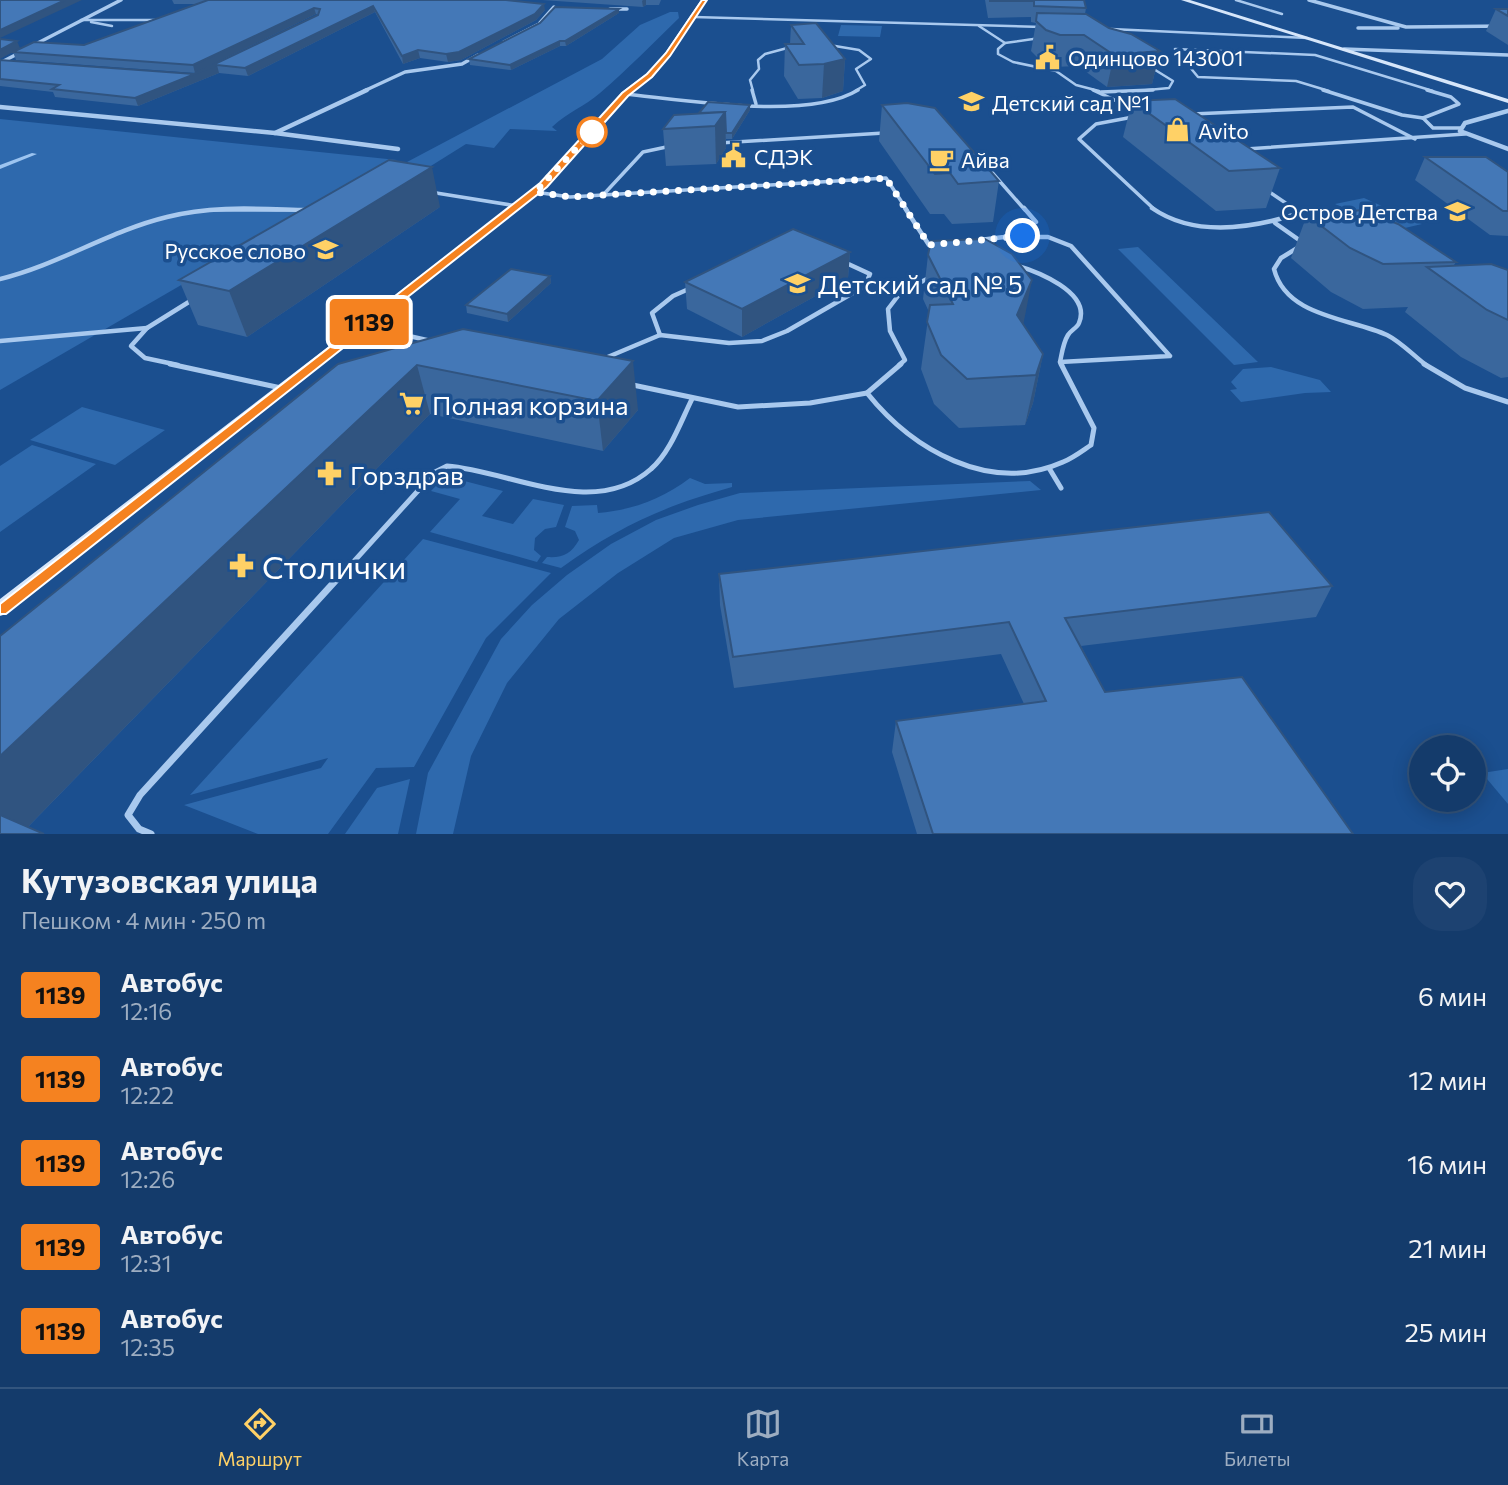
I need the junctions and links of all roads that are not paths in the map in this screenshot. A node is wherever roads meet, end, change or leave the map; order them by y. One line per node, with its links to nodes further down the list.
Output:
1 (121, 0): 11 (street)
2 (704, 0): 10 (street)
3 (1184, 0): 21 (street)
4 (1236, 0): 9 (lane)
5 (1309, 0): 17 (street)
6 (541, 5): 24 (street)
7 (603, 8): 8 (street)
8 (627, 9)
9 (1282, 14)
10 (694, 17): 13 (lane); 33 (street)
11 (81, 20): 12 (lane); 14 (lane); 29 (street)
12 (159, 20)
13 (976, 24): 16 (lane); 22 (lane)
14 (112, 26)
15 (1508, 26): 17 (street)
16 (1042, 27)
17 (1406, 27): 18 (street)
18 (1358, 28)
19 (1107, 29): 21 (lane)
20 (1042, 38): 22 (lane)
21 (1307, 38): 26 (street)
22 (1005, 43): 32 (lane)
23 (824, 45): 35 (lane)
24 (495, 46)
25 (796, 46): 35 (lane)
26 (1344, 50): 28 (street); 34 (street)
27 (484, 52): 43 (street)
28 (1508, 55)
29 (1, 63): 30 (street)
30 (16, 64)
31 (1146, 66): 32 (lane)
32 (1101, 92): 38 (lane)
33 (625, 94): 35 (lane); 55 (street)
34 (1508, 101)
35 (756, 104)
36 (0, 107): 43 (street)
37 (1508, 111): 42 (street)
38 (1140, 112)
39 (1191, 115): 46 (lane)
40 (1136, 117): 59 (lane)
41 (1423, 118): 41 (lane); 42 (lane)
42 (1461, 128): 45 (street)
43 (275, 133): 49 (street)
44 (893, 133): 47 (lane)
45 (1465, 134): 46 (lane); 50 (street)
46 (1415, 139): 51 (lane)
47 (719, 143)
48 (678, 146): 56 (lane)
49 (398, 149)
50 (1508, 149)
51 (1238, 150)
52 (987, 167): 60 (lane)
53 (1255, 182): 59 (lane)
54 (420, 190): 57 (lane)
55 (535, 192): 56 (lane); 57 (street)
56 (604, 194): 63 (lane)
57 (517, 206): 71 (street)
58 (313, 211): 68 (lane)
59 (1275, 223): 82 (lane)
60 (1004, 237): 61 (lane); 77 (lane)
61 (979, 240)
62 (942, 243): 63 (lane)
63 (929, 245): 64 (lane)
64 (934, 253)
65 (837, 259): 73 (lane)
66 (1003, 262): 77 (lane)
67 (937, 268): 80 (lane)
68 (0, 279)
69 (696, 286): 73 (lane)
70 (195, 299): 72 (lane)
71 (365, 326): 75 (lane); 79 (street)
72 (147, 328): 74 (lane); 79 (lane)
73 (660, 335): 76 (lane)
74 (0, 341)
75 (445, 344)
76 (599, 361)
77 (1060, 362): 83 (lane)
78 (627, 384): 81 (lane)
79 (285, 389): 85 (street)
80 (867, 393): 81 (lane); 83 (lane)
81 (692, 399): 86 (lane)
82 (1508, 402)
83 (1049, 468): 84 (lane)
84 (1061, 488)
85 (0, 609)
86 (151, 834)

